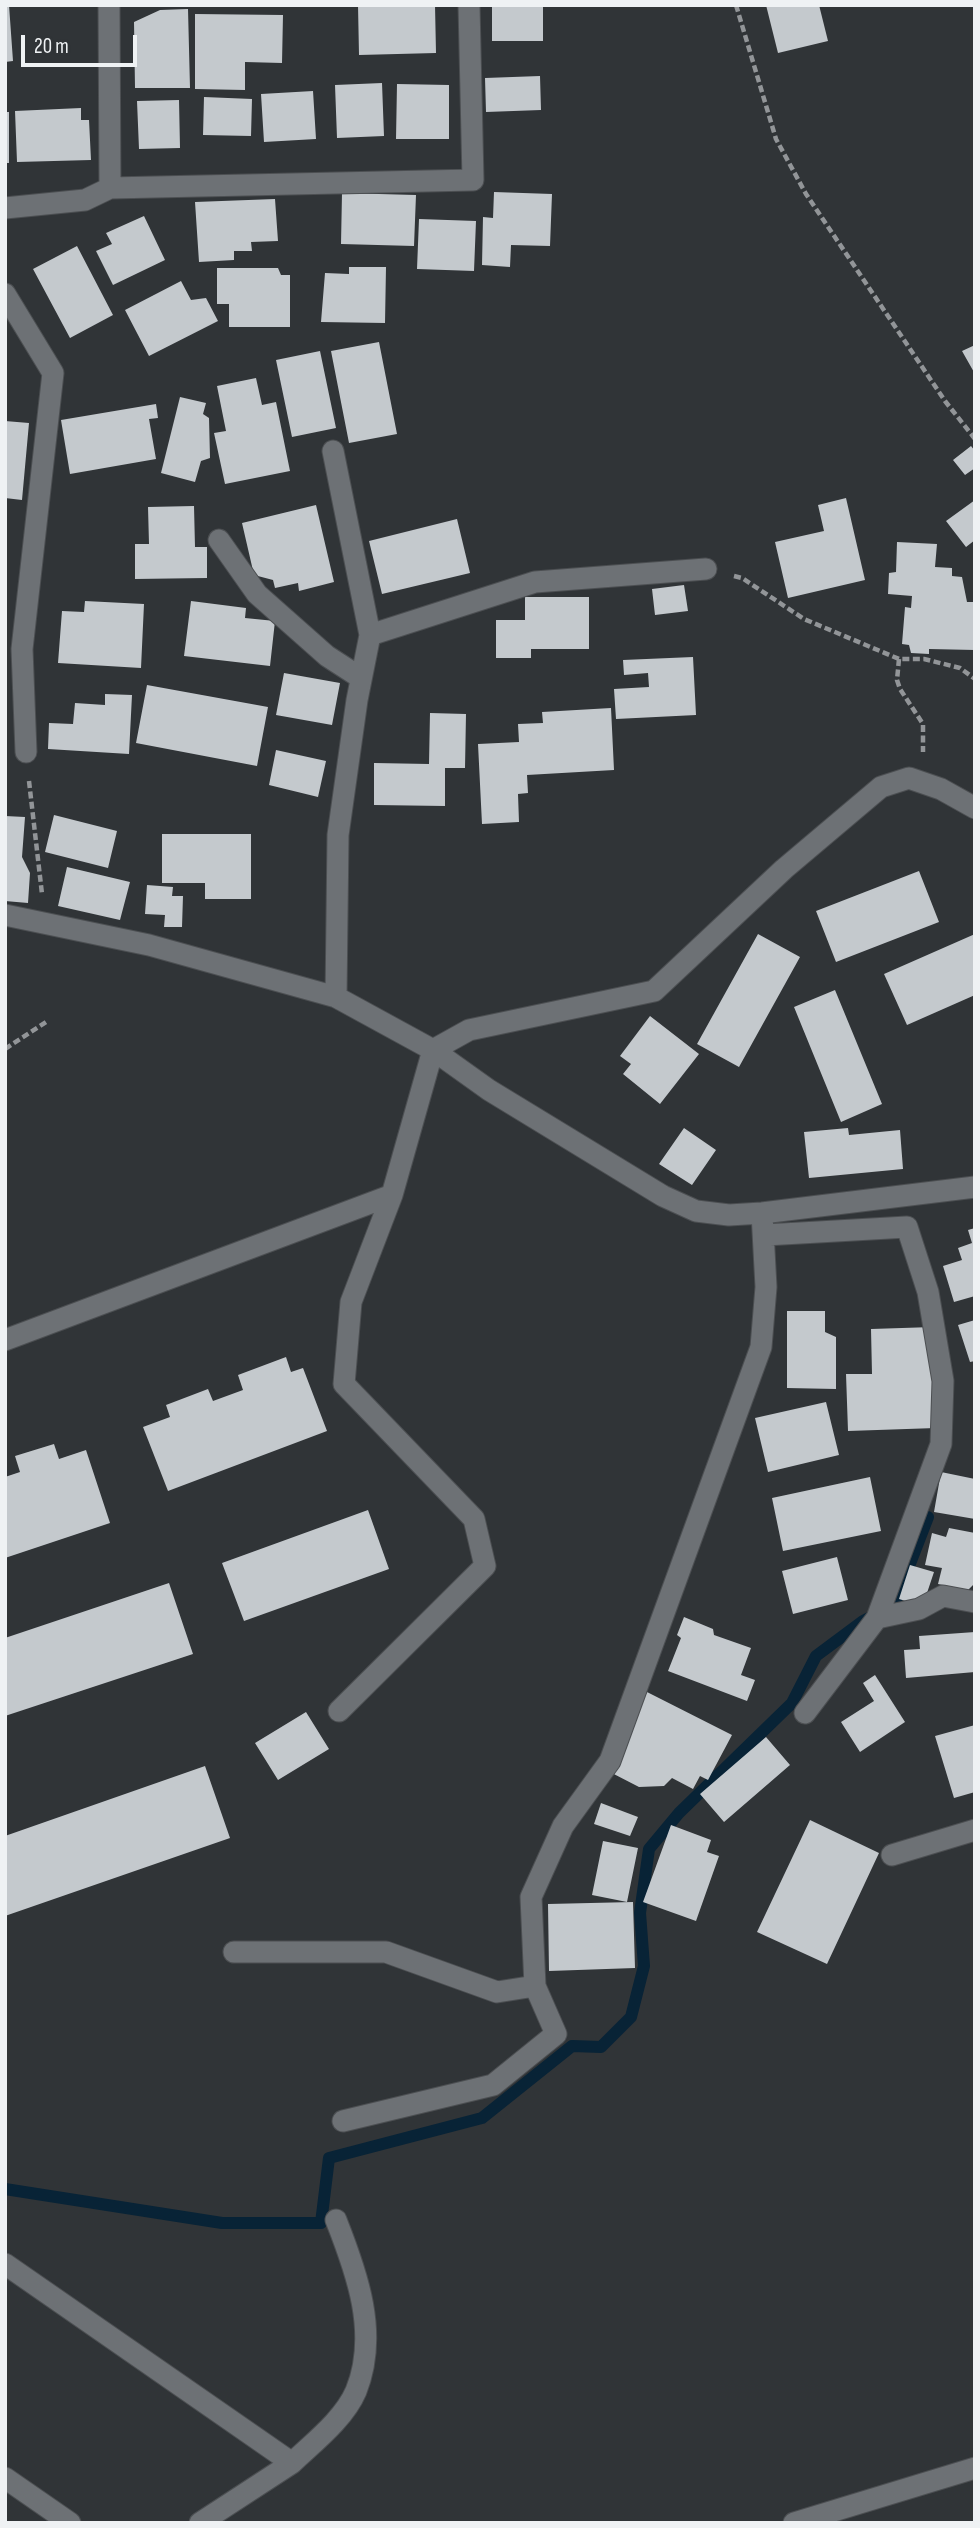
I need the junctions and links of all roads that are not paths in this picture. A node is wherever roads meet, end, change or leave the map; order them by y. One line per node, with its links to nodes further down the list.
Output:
1 (109, 5): 3 (street)
2 (470, 5): 3 (street)
3 (110, 188): 4 (street)
4 (5, 208)
5 (5, 294): 11 (street)
6 (333, 451): 9 (street)
7 (219, 540): 10 (street)
8 (706, 569): 9 (street)
9 (370, 635): 10 (street)
10 (361, 678): 14 (street)
11 (26, 752)
12 (975, 808): 15 (street)
13 (5, 915): 14 (street)
14 (336, 997): 15 (street)
15 (433, 1050): 17 (street); 18 (street)
16 (975, 1187): 18 (street)
17 (392, 1195): 20 (street); 23 (street)
18 (762, 1213): 19 (street)
19 (765, 1236): 22 (street); 28 (street)
20 (5, 1340)
21 (975, 1602): 22 (street)
22 (877, 1618): 24 (street)
23 (339, 1711)
24 (805, 1713)
25 (975, 1830): 26 (street)
26 (892, 1855)
27 (233, 1952): 28 (street)
28 (535, 1986): 29 (street)
29 (343, 2121)
30 (336, 2220): 32 (street)
31 (5, 2264): 32 (street)
32 (292, 2463): 36 (street)
33 (975, 2468): 37 (street)
34 (5, 2478): 35 (street)
35 (70, 2523)
36 (200, 2523)
37 (794, 2523)

